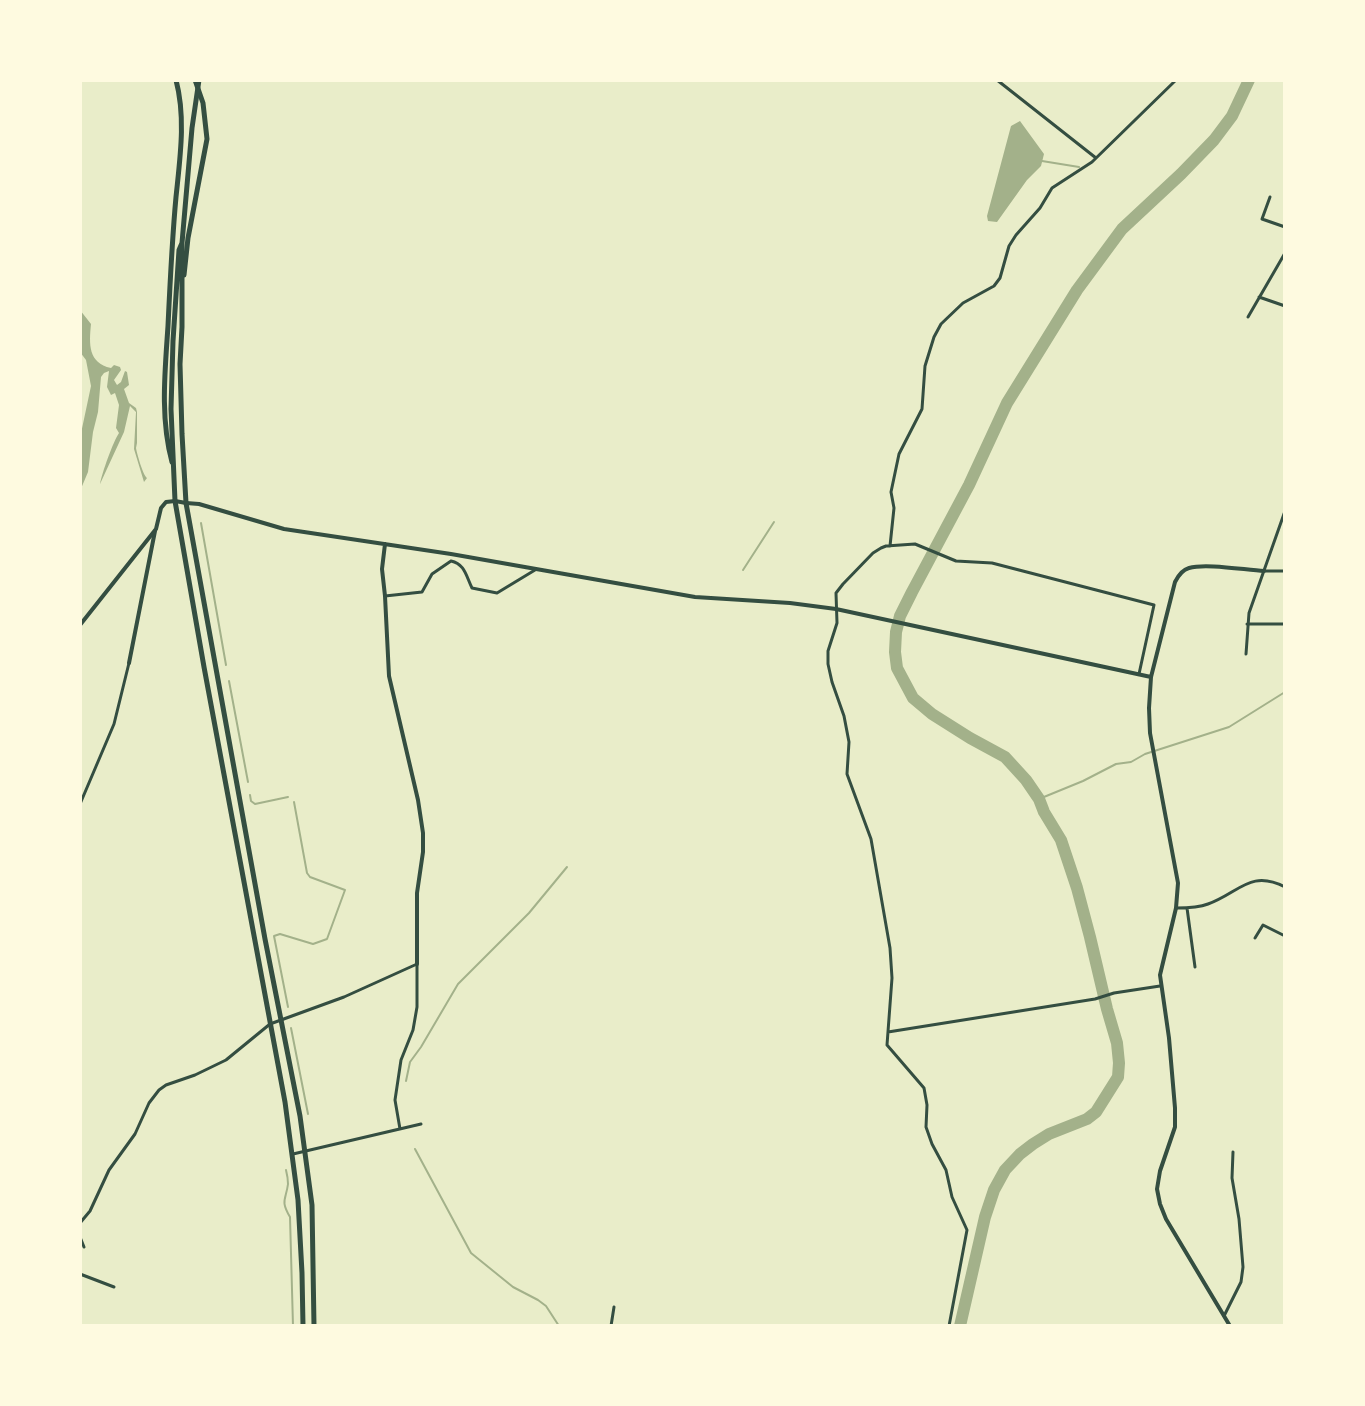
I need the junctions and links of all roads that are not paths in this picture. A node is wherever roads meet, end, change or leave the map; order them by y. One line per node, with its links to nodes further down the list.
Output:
1 (176, 80): 14 (main road)
2 (197, 80): 8 (main road); 10 (main road)
3 (997, 80): 5 (street)
4 (1176, 80): 5 (street)
5 (1096, 158): 21 (street)
6 (1270, 197): 7 (street)
7 (1285, 227)
8 (182, 243): 10 (main road); 14 (main road)
9 (1285, 253): 11 (street)
10 (182, 296): 16 (main road)
11 (1259, 297): 12 (street); 13 (street)
12 (1285, 306)
13 (1248, 317)
14 (172, 463): 15 (main road)
15 (175, 501): 16 (street); 19 (street); 46 (main road)
16 (186, 503): 20 (street); 45 (main road)
17 (1285, 511): 18 (street)
18 (1284, 518): 25 (street)
19 (156, 529): 31 (street); 33 (street)
20 (385, 543): 22 (street); 27 (street)
21 (890, 546): 28 (street); 34 (street)
22 (451, 554): 23 (street); 24 (street)
23 (451, 561): 24 (street); 27 (street)
24 (535, 570): 28 (street)
25 (1264, 571): 26 (street); 29 (street); 35 (street)
26 (1285, 571)
27 (385, 596): 42 (street)
28 (836, 609): 34 (street); 47 (street)
29 (1247, 624): 30 (street); 32 (street)
30 (1285, 624)
31 (80, 625)
32 (1246, 654)
33 (129, 663): 36 (street)
34 (1139, 674): 35 (street)
35 (1151, 677): 38 (street)
36 (80, 804)
37 (1285, 887): 39 (street)
38 (1176, 908): 39 (street); 44 (street)
39 (1187, 908): 43 (street)
40 (1285, 936): 41 (street)
41 (1255, 938)
42 (417, 964): 45 (street); 49 (street)
43 (1195, 967)
44 (1161, 986): 47 (street); 59 (street)
45 (281, 1019): 46 (street); 50 (main road)
46 (270, 1024): 52 (main road); 53 (street)
47 (888, 1032): 63 (street)
48 (421, 1124): 49 (street)
49 (400, 1129): 50 (street)
50 (305, 1151): 52 (street); 61 (main road)
51 (1233, 1152): 59 (street)
52 (293, 1154): 60 (main road)
53 (80, 1223)
54 (80, 1237): 55 (street)
55 (84, 1247)
56 (80, 1274): 57 (street)
57 (114, 1287)
58 (614, 1307): 62 (street)
59 (1224, 1316): 64 (street)
60 (303, 1326)
61 (314, 1326)
62 (611, 1326)
63 (949, 1326)
64 (1230, 1326)

